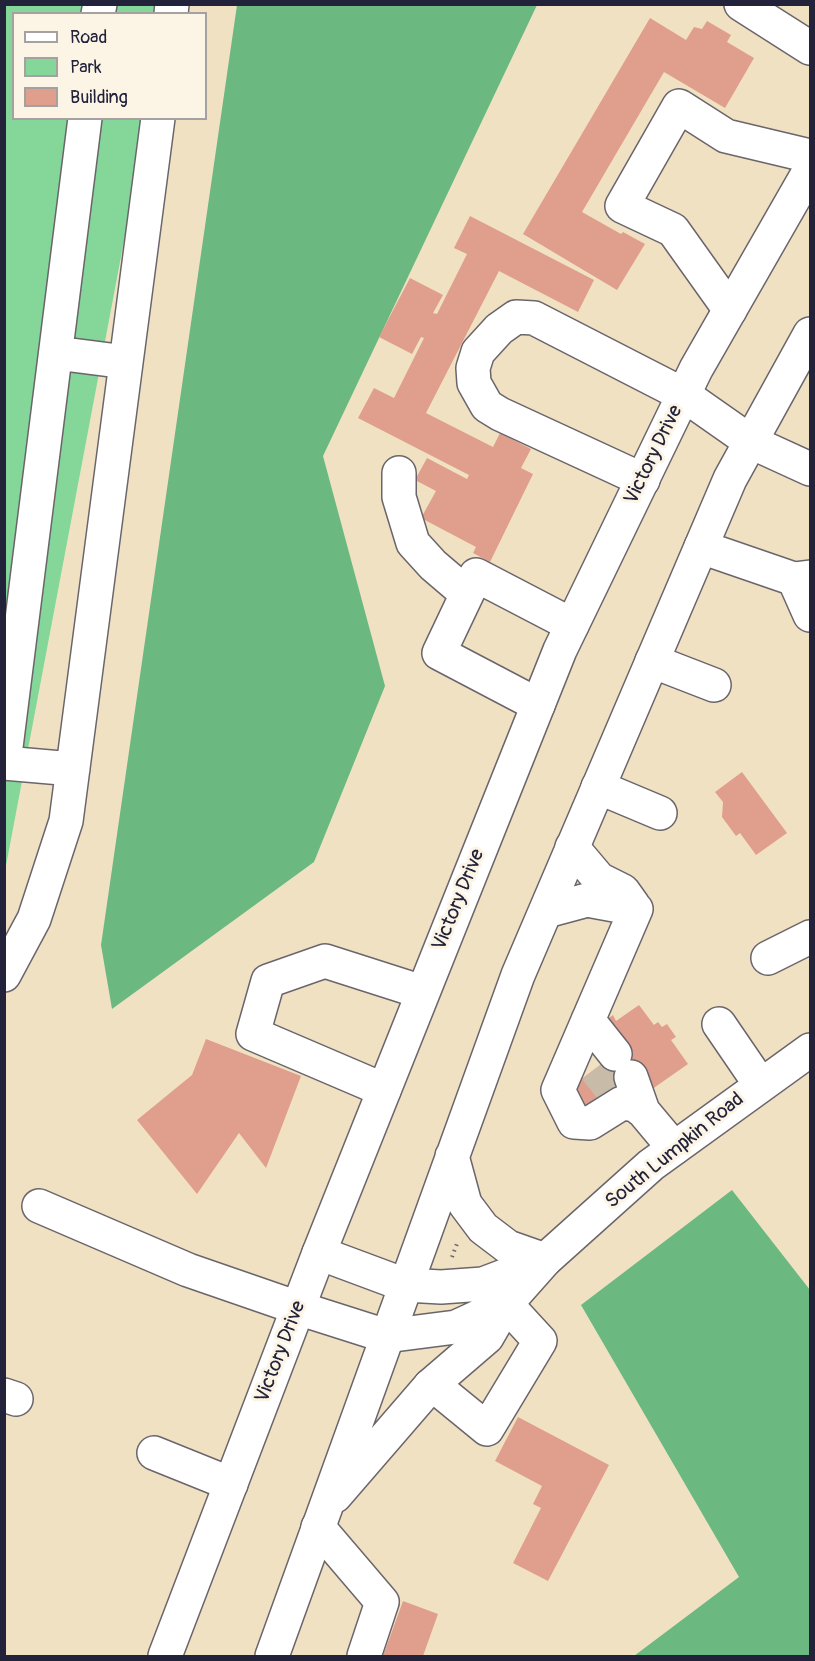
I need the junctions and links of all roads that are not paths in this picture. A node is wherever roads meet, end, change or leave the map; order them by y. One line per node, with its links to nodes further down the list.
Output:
1 (741, 4): 2 (main road)
2 (810, 48)
3 (85, 120): 9 (main road)
4 (158, 120): 10 (main road)
5 (810, 156): 7 (main road)
6 (810, 170): 7 (main road, Victory Drive)
7 (730, 310): 11 (main road, Victory Drive)
8 (810, 334): 12 (main road)
9 (56, 353): 10 (main road); 24 (main road)
10 (126, 362): 24 (main road)
11 (684, 394): 12 (main road); 15 (main road, Victory Drive); 15 (main road)
12 (750, 442): 13 (main road); 16 (main road)
13 (810, 469)
14 (399, 473): 18 (main road)
15 (643, 480): 20 (main road, Victory Drive)
16 (701, 547): 17 (main road); 21 (main road)
17 (802, 578): 19 (main road)
18 (467, 594): 20 (main road); 23 (main road)
19 (810, 615)
20 (572, 625): 23 (main road, Victory Drive)
21 (652, 661): 22 (main road); 25 (main road)
22 (714, 685)
23 (538, 705): 33 (main road, Victory Drive)
24 (73, 769): 32 (main road)
25 (598, 787): 26 (main road); 27 (main road)
26 (660, 813)
27 (572, 847): 28 (main road); 29 (main road)
28 (636, 909): 29 (main road); 38 (main road)
29 (546, 911): 39 (main road)
30 (810, 937): 31 (main road)
31 (768, 957)
32 (4, 975)
33 (422, 992): 37 (main road, Victory Drive); 37 (main road)
34 (719, 1024): 36 (main road)
35 (810, 1050): 36 (main road, South Lumpkin Road)
36 (760, 1084): 38 (main road, South Lumpkin Road)
37 (384, 1090): 41 (main road, Victory Drive)
38 (675, 1148): 42 (main road, South Lumpkin Road)
39 (452, 1156): 42 (main road); 43 (main road)
40 (39, 1206): 45 (main road, South Lumpkin Road)
41 (319, 1253): 43 (main road, South Lumpkin Road); 45 (main road, Victory Drive)
42 (545, 1260): 43 (main road, South Lumpkin Road); 44 (main road, South Lumpkin Road)
43 (405, 1285): 46 (main road)
44 (507, 1304): 46 (main road, South Lumpkin Road); 47 (main road); 47 (main road)
45 (298, 1308): 46 (main road, South Lumpkin Road); 49 (main road, Victory Drive)
46 (386, 1336): 50 (main road)
47 (430, 1386): 50 (main road)
48 (154, 1453): 49 (main road)
49 (231, 1484): 51 (main road, Victory Drive)
50 (321, 1518): 52 (main road); 53 (main road)
51 (165, 1656)
52 (272, 1656)
53 (364, 1656)

